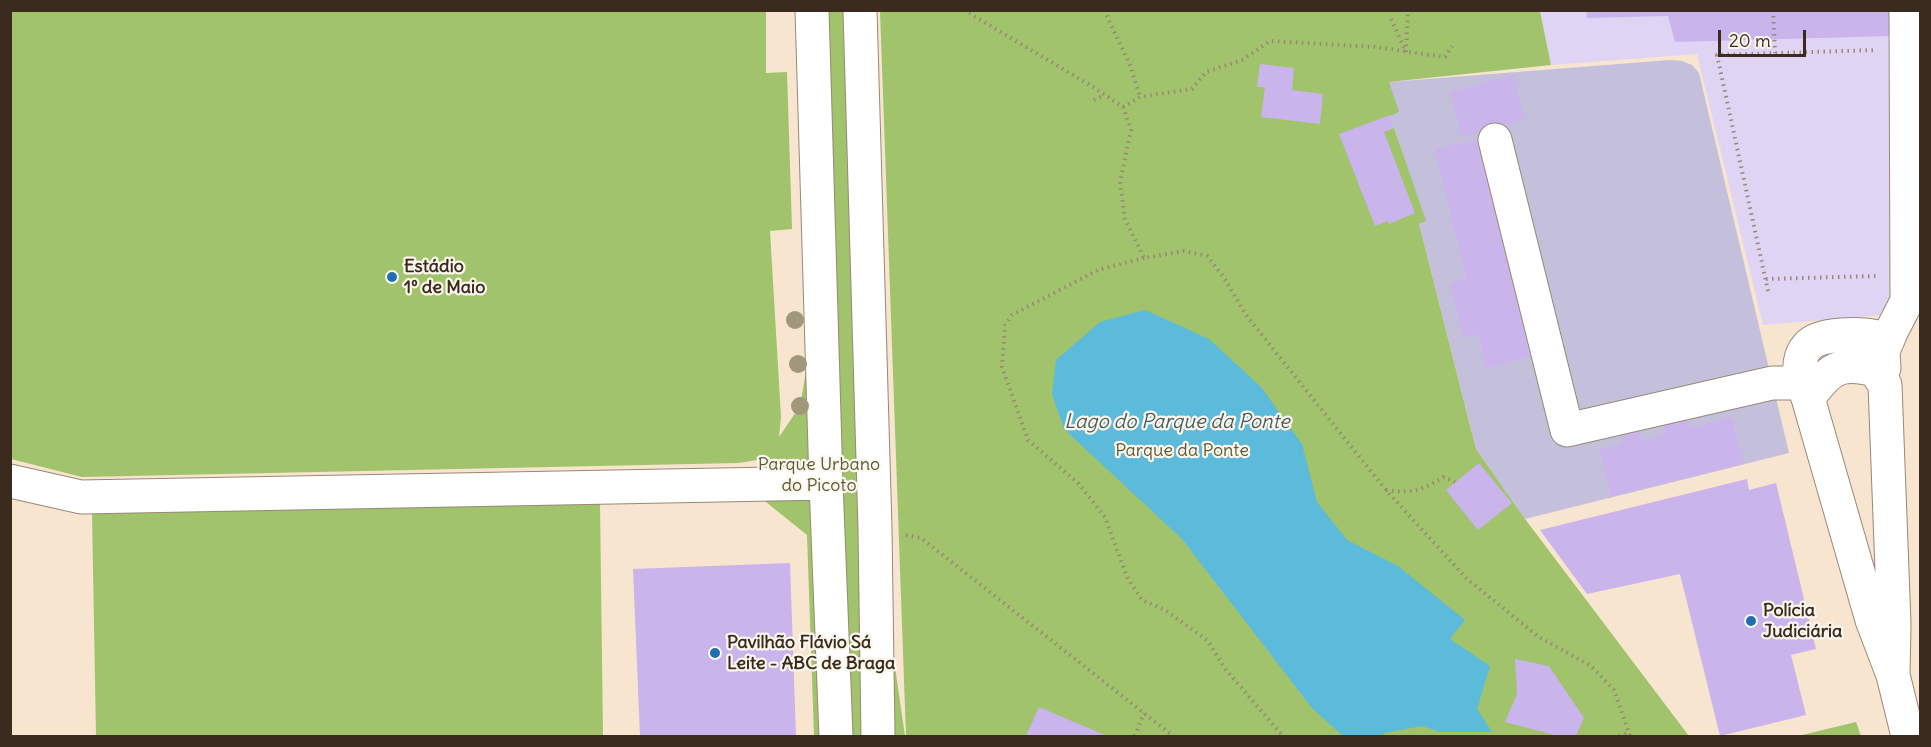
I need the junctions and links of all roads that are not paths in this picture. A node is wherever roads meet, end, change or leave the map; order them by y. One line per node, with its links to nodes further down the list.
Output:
1 (812, 10): 8 (lane)
2 (860, 10): 11 (lane)
3 (1906, 10): 5 (lane)
4 (1496, 140): 6 (lane)
5 (1881, 369): 6 (lane); 9 (lane)
6 (1805, 390): 9 (lane)
7 (10, 481): 8 (lane)
8 (826, 483): 10 (lane)
9 (1893, 675): 12 (lane)
10 (836, 736)
11 (878, 736)
12 (1908, 736)

